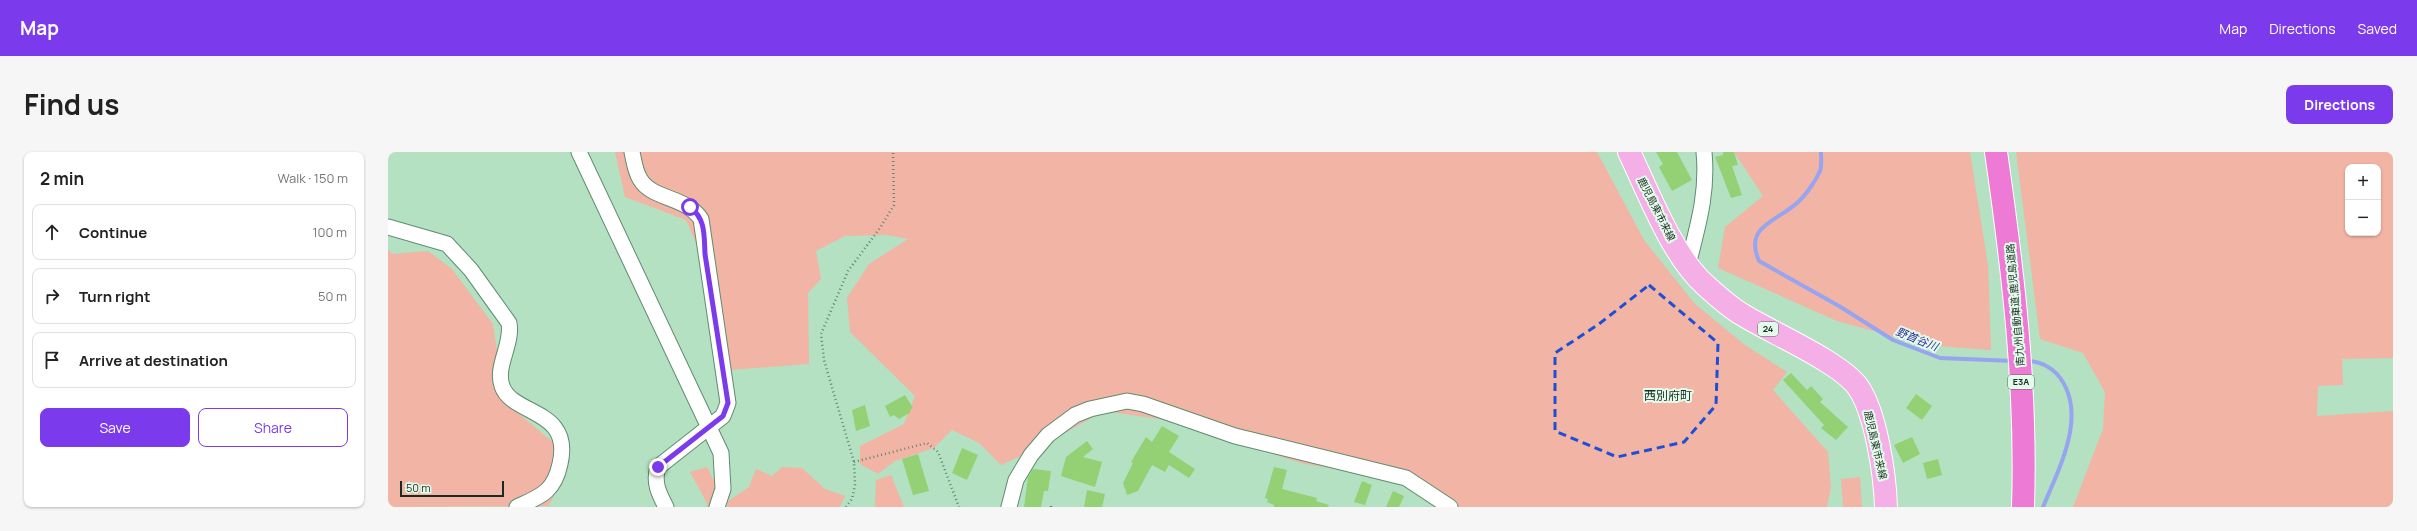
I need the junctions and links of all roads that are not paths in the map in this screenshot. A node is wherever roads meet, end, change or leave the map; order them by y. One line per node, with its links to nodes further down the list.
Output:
1 (579, 152): 8 (street)
2 (632, 152): 8 (street)
3 (1629, 152): 7 (main road, 鹿児島東市来線 / 24)
4 (1704, 152): 7 (street)
5 (1996, 152): 15 (highway, 南九州自動車道;鹿児島道路 / E3A)
6 (388, 227): 9 (street)
7 (1688, 264): 14 (main road, 鹿児島東市来線 / 24)
8 (710, 427): 10 (street); 11 (street)
9 (517, 507)
10 (666, 507)
11 (717, 507)
12 (1009, 507): 13 (street)
13 (1450, 507)
14 (1886, 507)
15 (2023, 507)

